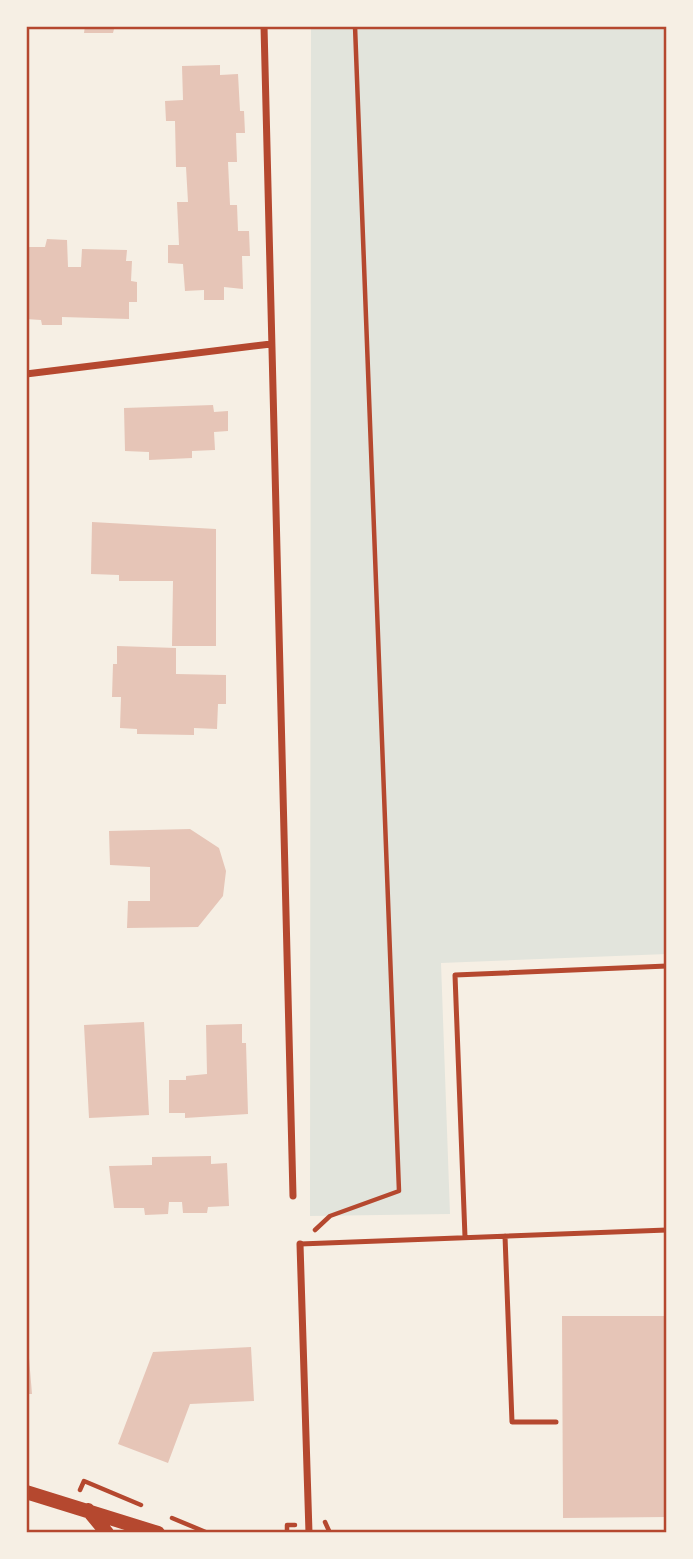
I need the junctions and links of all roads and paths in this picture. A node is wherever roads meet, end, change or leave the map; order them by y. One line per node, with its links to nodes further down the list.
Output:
1 (264, 26): 3 (street)
2 (355, 26): 10 (path)
3 (271, 344): 4 (street); 6 (street)
4 (26, 374)
5 (667, 965): 9 (lane)
6 (293, 1196)
7 (667, 1230): 8 (lane)
8 (505, 1236): 9 (lane); 11 (lane)
9 (465, 1237): 10 (lane)
10 (300, 1244): 19 (street)
11 (556, 1422)
12 (26, 1492): 13 (main road)
13 (87, 1509): 16 (main road); 17 (main road)
14 (326, 1522): 20 (path)
15 (287, 1525): 18 (path)
16 (107, 1533)
17 (158, 1533)
18 (287, 1533)
19 (309, 1533)
20 (330, 1533)

